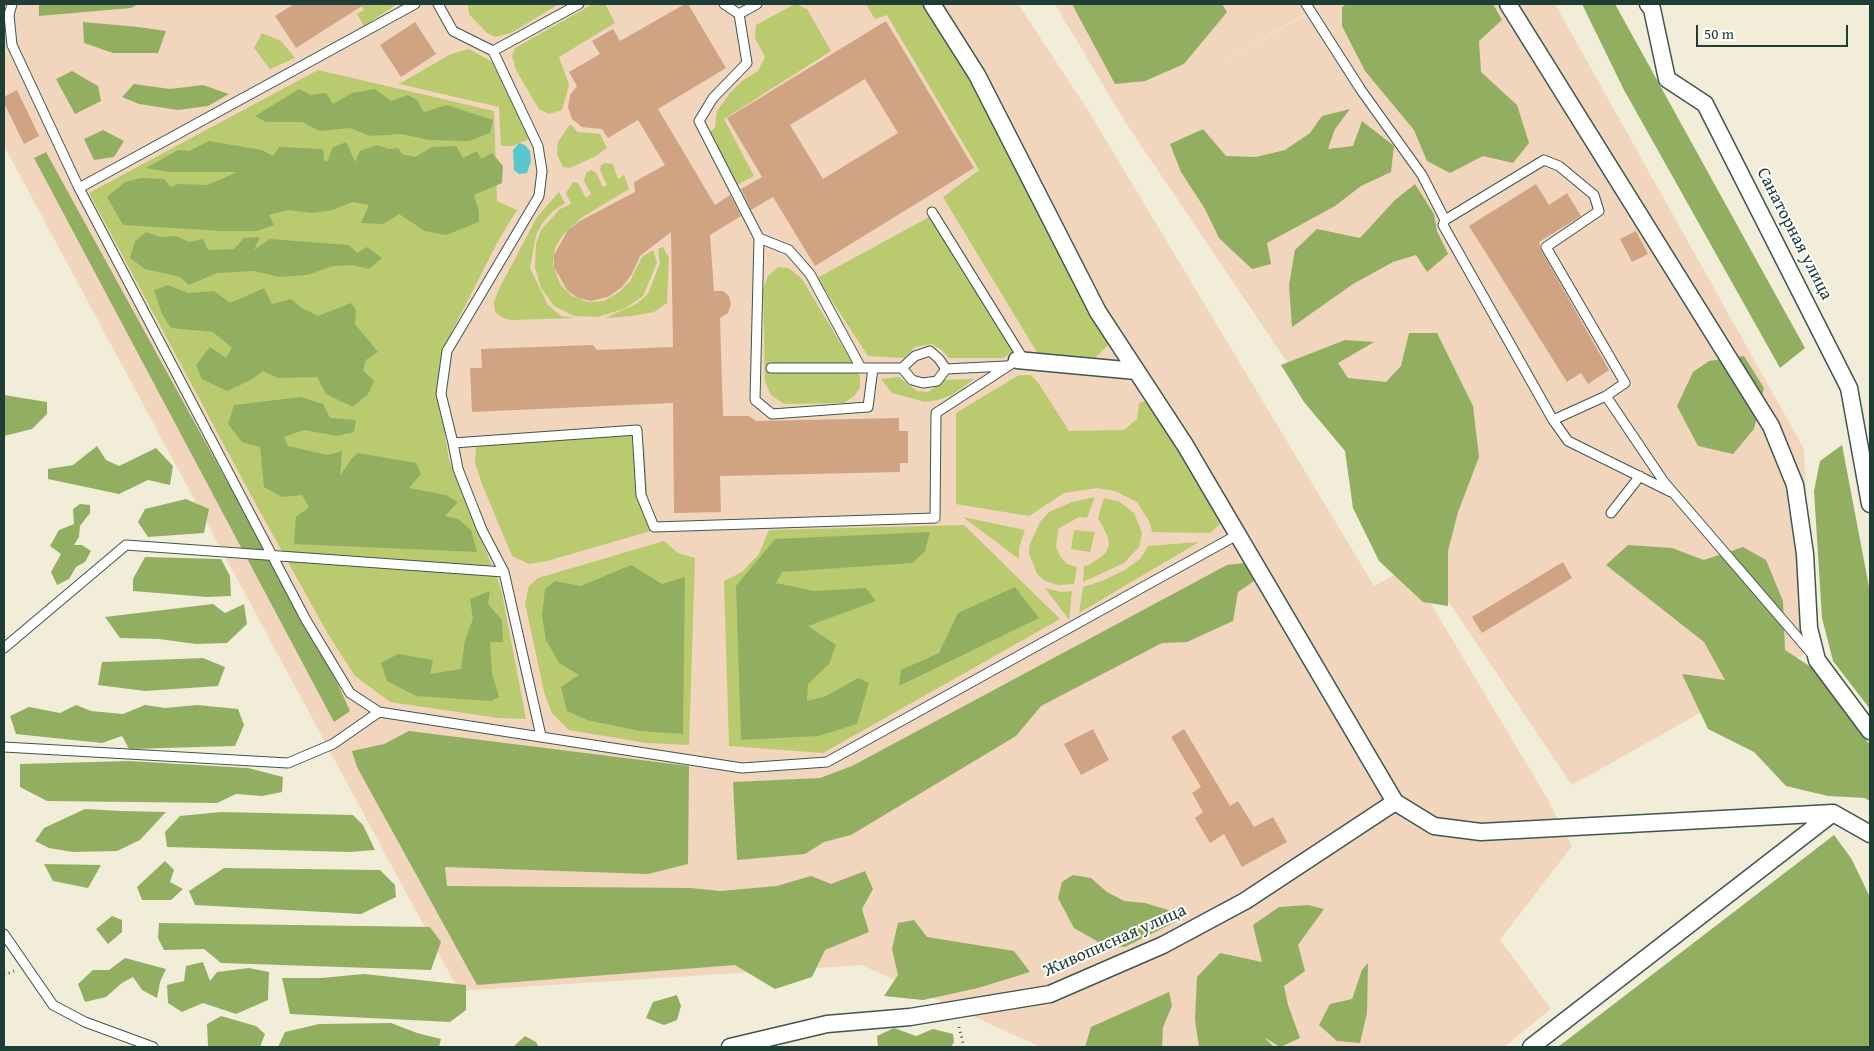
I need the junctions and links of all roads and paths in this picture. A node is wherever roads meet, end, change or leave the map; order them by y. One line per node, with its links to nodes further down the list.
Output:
1 (12, 4): 13 (lane)
2 (415, 4): 13 (lane)
3 (438, 4): 12 (lane)
4 (579, 4): 12 (lane)
5 (724, 4): 11 (lane)
6 (758, 4): 11 (lane)
7 (932, 4): 23 (street)
8 (1307, 4): 15 (lane)
9 (1508, 4): 35 (street)
10 (1648, 4): 29 (street, Санаторная улица)
11 (739, 14): 16 (lane)
12 (493, 51): 26 (lane)
13 (79, 188): 32 (lane)
14 (932, 212): 17 (lane)
15 (1445, 220): 24 (lane); 25 (lane)
16 (759, 238): 19 (lane); 20 (lane)
17 (1012, 363): 22 (lane); 23 (street); 26 (lane)
18 (771, 368): 19 (lane)
19 (861, 368): 20 (lane)
20 (873, 368): 21 (lane)
21 (902, 368): 22 (lane); 22 (lane)
22 (946, 370)
23 (1136, 372): 31 (street)
24 (1606, 396): 25 (lane); 28 (lane)
25 (1554, 420): 27 (lane)
26 (453, 443): 33 (lane)
27 (1640, 476): 28 (lane); 30 (lane)
28 (1673, 493): 35 (lane)
29 (1870, 504)
30 (1611, 513)
31 (1237, 535): 38 (lane); 40 (street)
32 (272, 556): 33 (lane); 34 (lane); 36 (lane)
33 (504, 572): 38 (lane)
34 (4, 648)
35 (1817, 660): 37 (street)
36 (379, 712): 38 (lane); 39 (lane)
37 (1870, 731)
38 (541, 736)
39 (4, 747)
40 (1395, 802): 41 (street); 45 (street, Живописная улица)
41 (1833, 813): 42 (street); 46 (street)
42 (1870, 834)
43 (4, 934): 44 (lane)
44 (153, 1047)
45 (730, 1047)
46 (1531, 1047)

